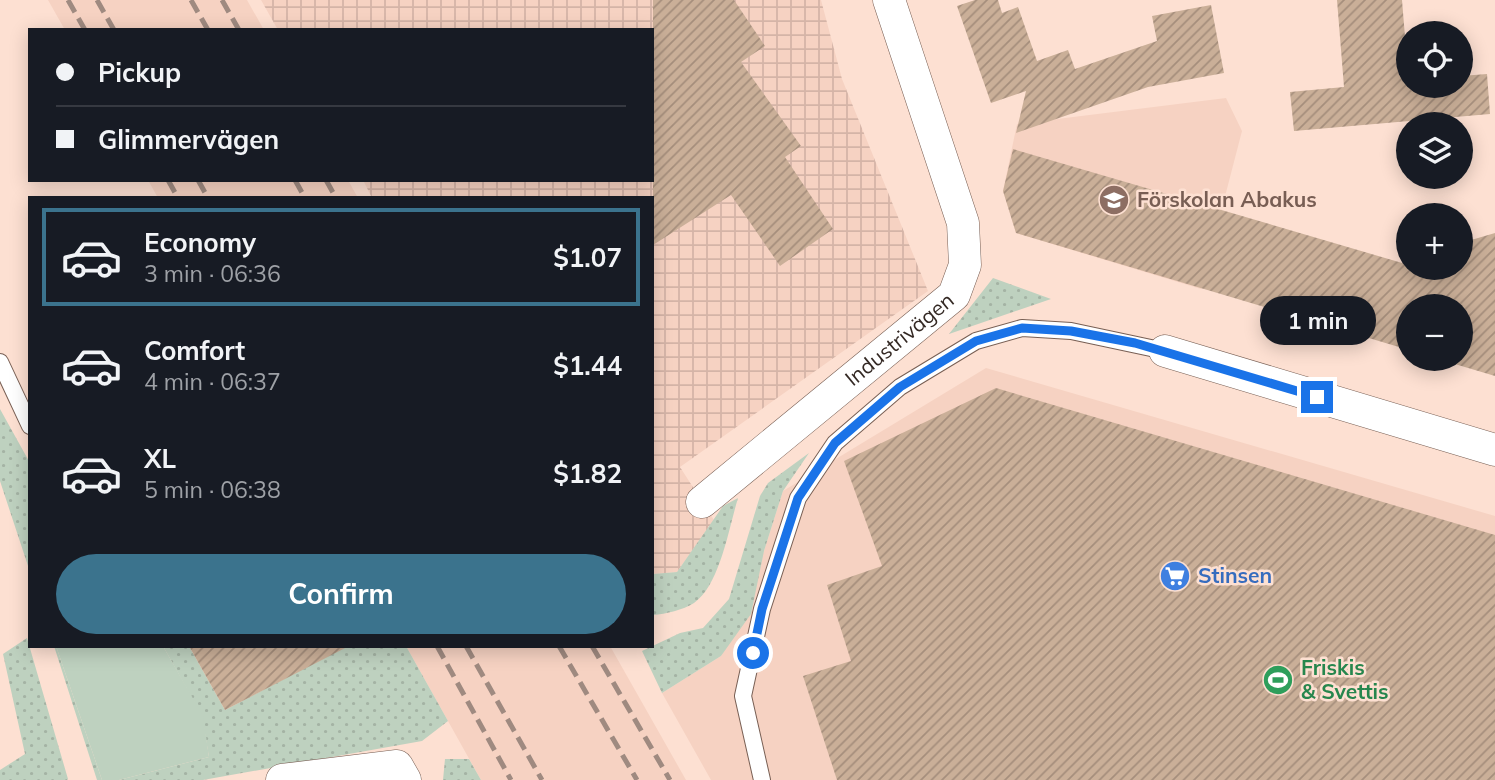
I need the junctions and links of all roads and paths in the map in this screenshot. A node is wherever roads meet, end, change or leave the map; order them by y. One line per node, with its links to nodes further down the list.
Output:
1 (889, 0): 6 (street, Industrivägen)
2 (1165, 351): 5 (street); 9 (lane)
3 (0, 362): 4 (lane)
4 (28, 422)
5 (1495, 450)
6 (702, 502)
7 (401, 773): 8 (street)
8 (282, 780)
9 (762, 780)

